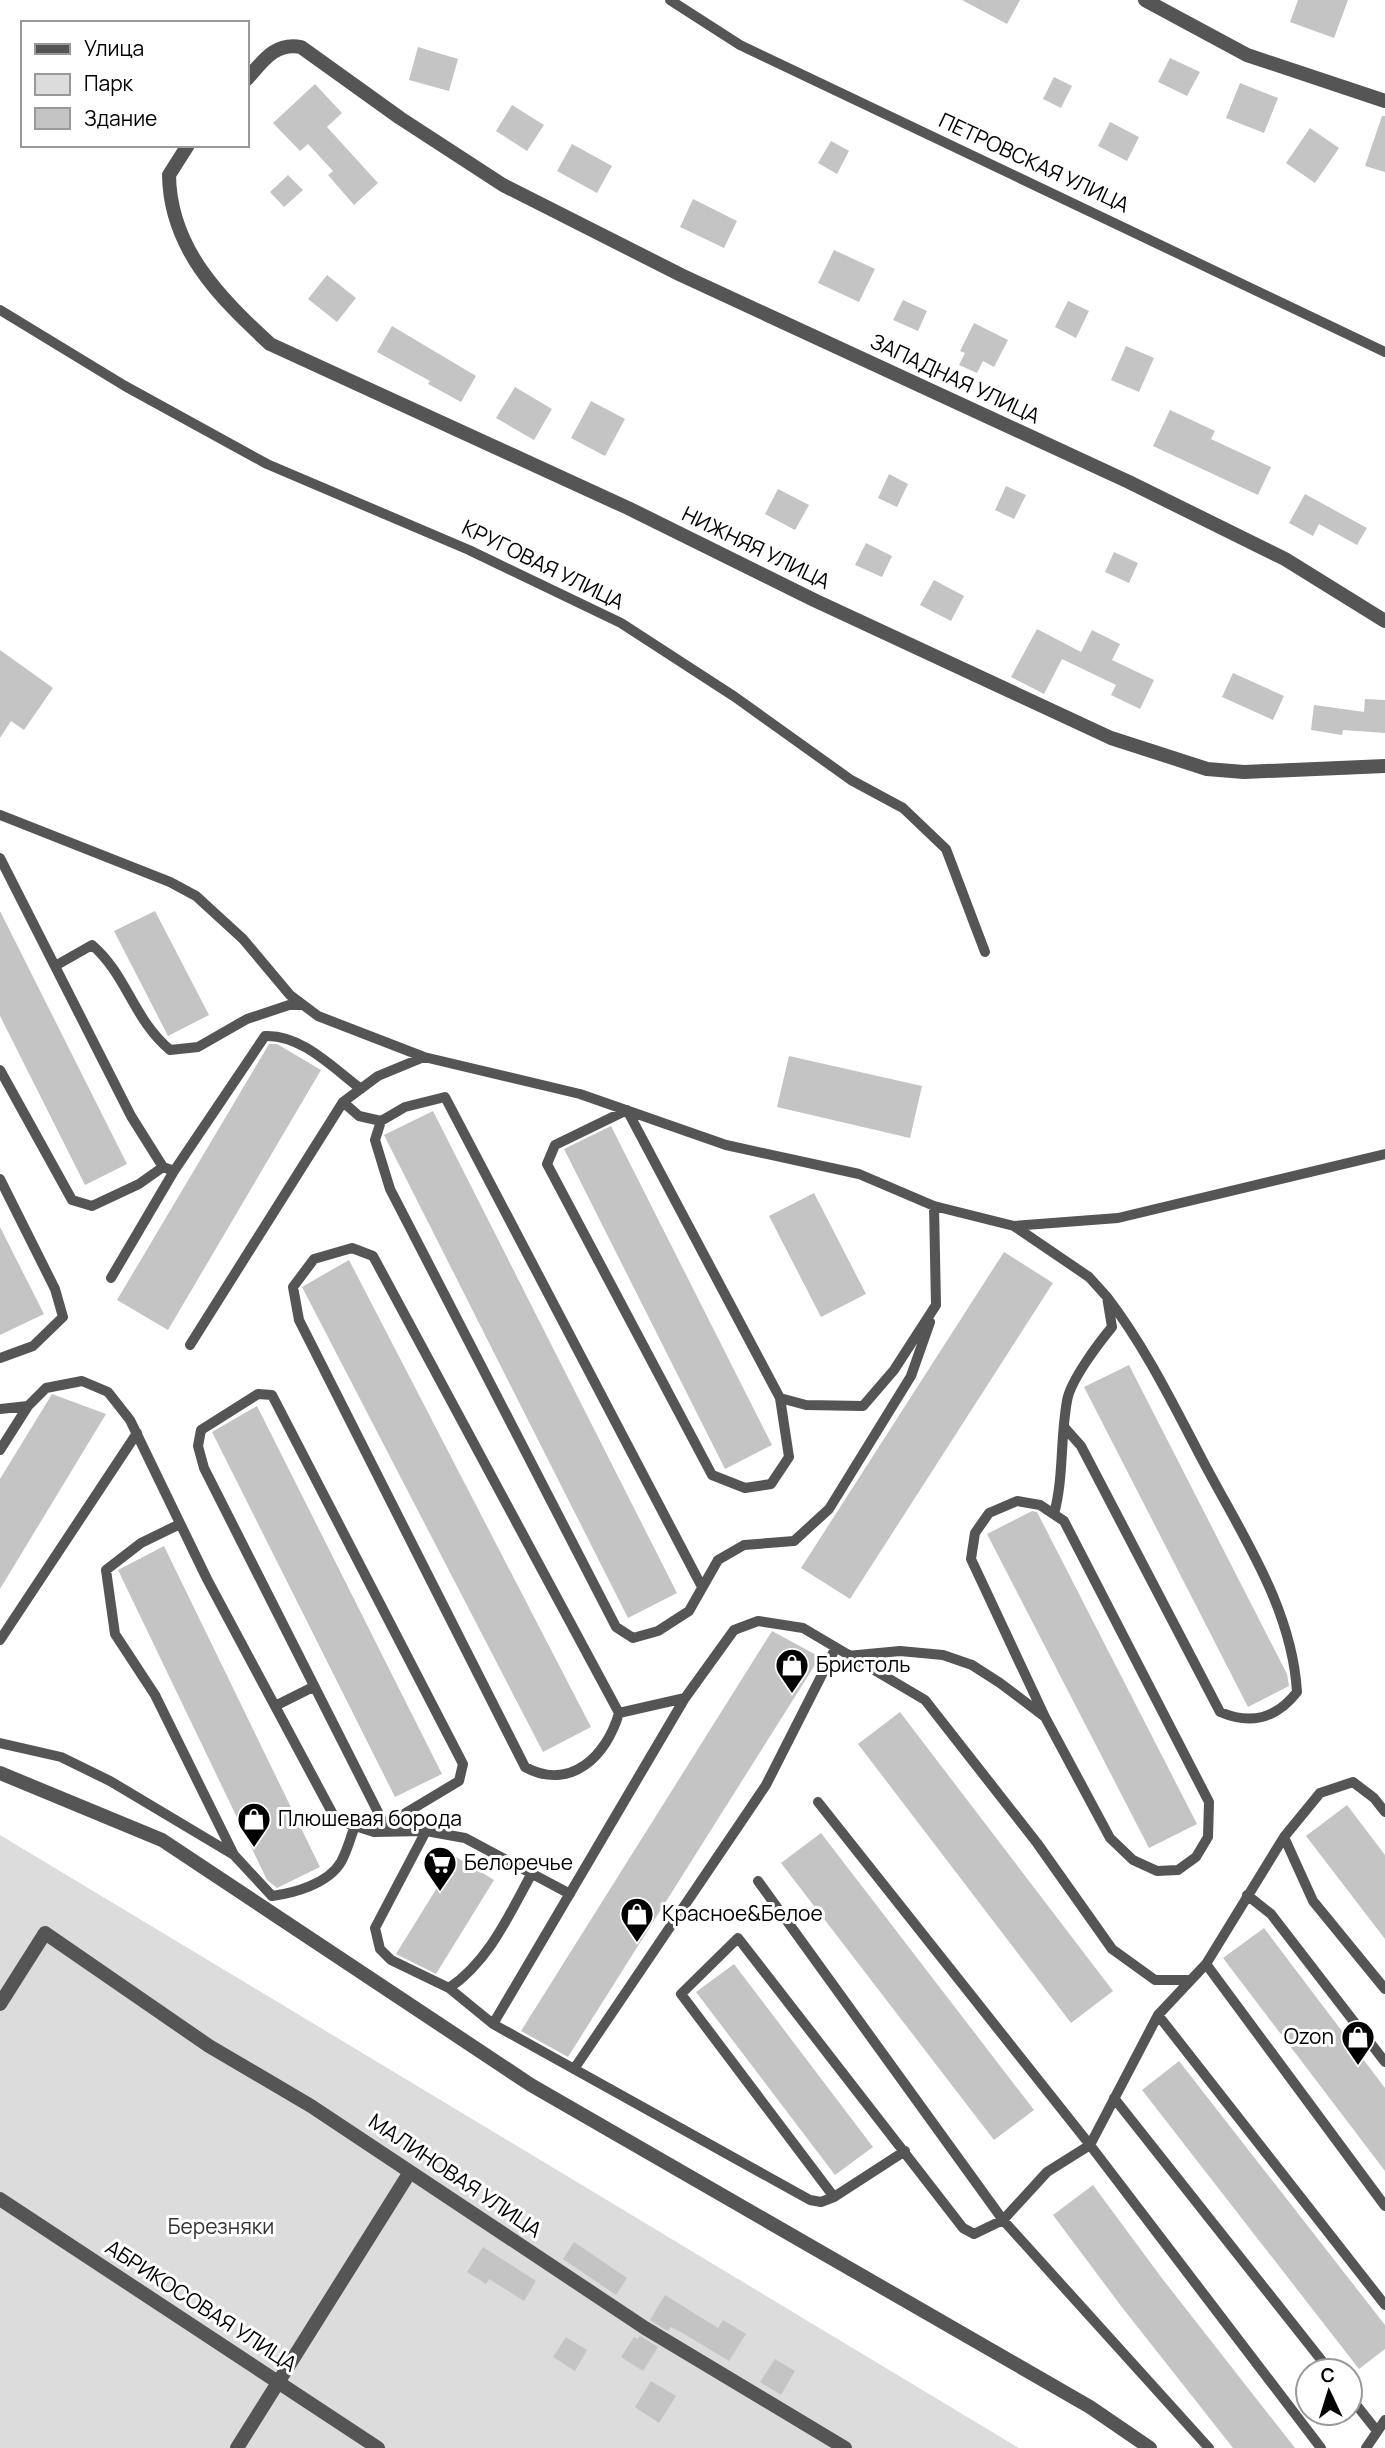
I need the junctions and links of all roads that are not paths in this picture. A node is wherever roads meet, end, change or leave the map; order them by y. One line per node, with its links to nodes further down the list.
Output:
1 (670, 0): 7 (lane, ПЕТРОВСКАЯ УЛИЦА)
2 (1145, 0): 4 (street)
3 (248, 78): 8 (street, ЗАПАДНАЯ УЛИЦА)
4 (1385, 101)
5 (187, 147): 9 (street, НИЖНЯЯ УЛИЦА)
6 (0, 310): 12 (lane, КРУГОВАЯ УЛИЦА)
7 (1385, 352)
8 (1385, 621)
9 (1385, 766)
10 (0, 815): 14 (lane)
11 (0, 858): 13 (lane)
12 (985, 952)
13 (55, 966): 14 (lane); 22 (lane)
14 (303, 1004): 15 (lane)
15 (424, 1057): 17 (lane); 19 (lane)
16 (0, 1070): 22 (lane)
17 (361, 1088): 18 (lane); 23 (lane)
18 (343, 1102): 20 (lane); 30 (lane)
19 (627, 1110): 25 (lane); 32 (lane); 32 (lane)
20 (381, 1121): 40 (lane); 40 (lane)
21 (1385, 1154): 26 (lane)
22 (163, 1167): 23 (lane)
23 (174, 1171): 27 (lane)
24 (0, 1179): 31 (lane)
25 (934, 1206): 26 (lane); 29 (lane)
26 (1014, 1226): 28 (lane)
27 (111, 1278)
28 (1107, 1297): 35 (lane); 35 (lane)
29 (936, 1305): 32 (lane); 40 (lane)
30 (190, 1345)
31 (0, 1358)
32 (780, 1398)
33 (28, 1406): 34 (lane); 36 (lane); 37 (lane)
34 (0, 1409)
35 (1065, 1428): 38 (lane)
36 (136, 1433): 39 (lane); 41 (lane)
37 (0, 1450)
38 (1054, 1514): 48 (lane); 48 (lane)
39 (180, 1524): 46 (lane); 58 (lane)
40 (702, 1587)
41 (0, 1640)
42 (835, 1649): 43 (lane); 45 (lane); 71 (lane)
43 (847, 1656): 48 (lane); 64 (lane)
44 (313, 1687): 46 (lane); 54 (lane); 54 (lane)
45 (685, 1698): 47 (lane); 61 (lane)
46 (275, 1706): 53 (lane)
47 (620, 1713): 47 (lane)
48 (1045, 1717)
49 (0, 1743): 58 (lane)
50 (0, 1773): 89 (street)
51 (818, 1802): 73 (lane)
52 (1385, 1812): 57 (lane)
53 (355, 1825): 56 (lane); 58 (lane)
54 (385, 1826): 56 (lane)
55 (426, 1831): 56 (lane); 59 (lane); 65 (lane)
56 (374, 1832)
57 (1284, 1837): 62 (lane); 66 (lane)
58 (234, 1855)
59 (532, 1873): 61 (lane); 65 (lane)
60 (758, 1881): 79 (lane)
61 (570, 1894): 69 (lane)
62 (1247, 1895): 63 (lane); 70 (lane)
63 (1206, 1964): 64 (lane); 78 (lane)
64 (1191, 1980): 68 (lane)
65 (449, 1988): 69 (lane)
66 (1385, 1989)
67 (0, 2004): 75 (street, МАЛИНОВАЯ УЛИЦА)
68 (1157, 2015): 72 (lane); 80 (lane)
69 (493, 2024): 71 (lane)
70 (1385, 2062)
71 (575, 2069): 76 (lane)
72 (1114, 2098): 73 (lane); 81 (lane)
73 (1090, 2145): 79 (lane); 91 (lane)
74 (905, 2151): 76 (lane); 76 (lane); 79 (lane)
75 (410, 2172): 82 (street); 88 (street, МАЛИНОВАЯ УЛИЦА)
76 (834, 2197)
77 (0, 2199): 82 (street, АБРИКОСОВАЯ УЛИЦА)
78 (1385, 2206)
79 (1003, 2220): 90 (lane)
80 (1385, 2305)
81 (1319, 2357)
82 (278, 2381): 86 (street); 87 (street, АБРИКОСОВАЯ УЛИЦА)
83 (1364, 2415): 85 (lane)
84 (1385, 2420): 85 (lane)
85 (1377, 2431): 92 (lane)
86 (237, 2448)
87 (378, 2448)
88 (845, 2448)
89 (1150, 2448)
90 (1209, 2448)
91 (1321, 2448)
92 (1366, 2448)

